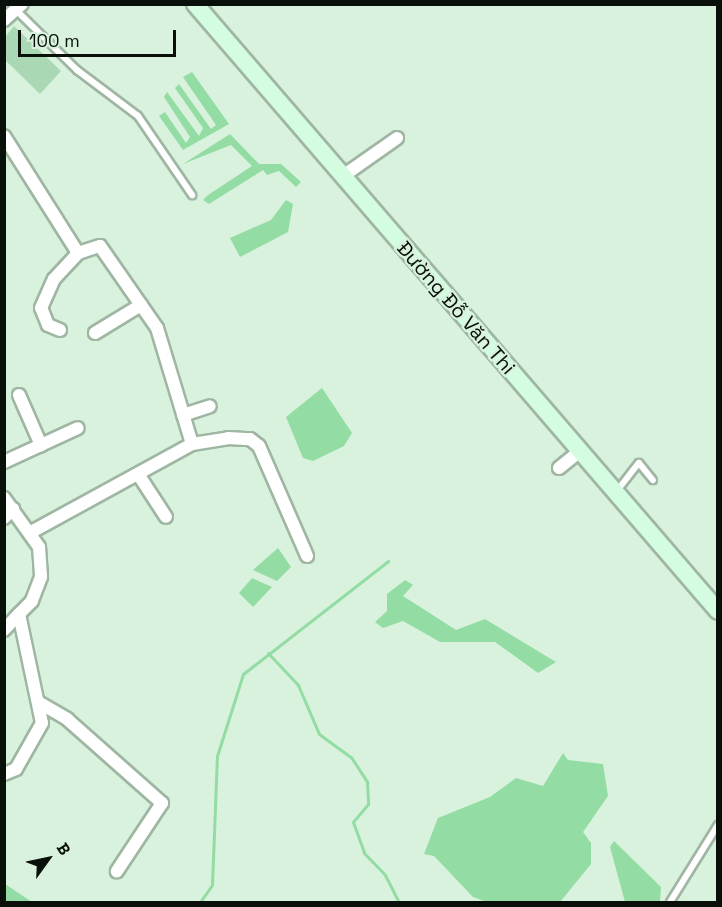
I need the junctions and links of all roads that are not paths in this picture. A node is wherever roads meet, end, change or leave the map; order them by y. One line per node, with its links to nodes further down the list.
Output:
1 (195, 4): 6 (street, Đường Đỗ Văn Thi)
2 (19, 7): 3 (street); 7 (lane)
3 (4, 20)
4 (4, 136): 8 (street)
5 (397, 138): 6 (street)
6 (343, 176): 18 (street, Đường Đỗ Văn Thi)
7 (192, 195)
8 (78, 253): 9 (street); 10 (street)
9 (141, 305): 11 (street); 14 (street)
10 (60, 330)
11 (95, 333)
12 (19, 395): 17 (street)
13 (210, 406): 14 (street)
14 (183, 415): 16 (street)
15 (78, 428): 17 (street)
16 (192, 444): 21 (street); 28 (street)
17 (41, 445): 19 (street)
18 (580, 451): 20 (street); 23 (street, Đường Đỗ Văn Thi)
19 (4, 462)
20 (559, 468)
21 (138, 474): 26 (street); 27 (street)
22 (653, 480): 23 (lane)
23 (616, 493): 29 (street, Đường Đỗ Văn Thi)
24 (4, 498): 25 (street)
25 (9, 513): 27 (street)
26 (166, 517)
27 (31, 532): 30 (street)
28 (307, 556)
29 (717, 611)
30 (19, 614): 31 (street); 32 (street)
31 (4, 630)
32 (38, 702): 33 (street); 35 (street)
33 (4, 774)
34 (717, 825): 36 (lane)
35 (117, 872)
36 (670, 903)

